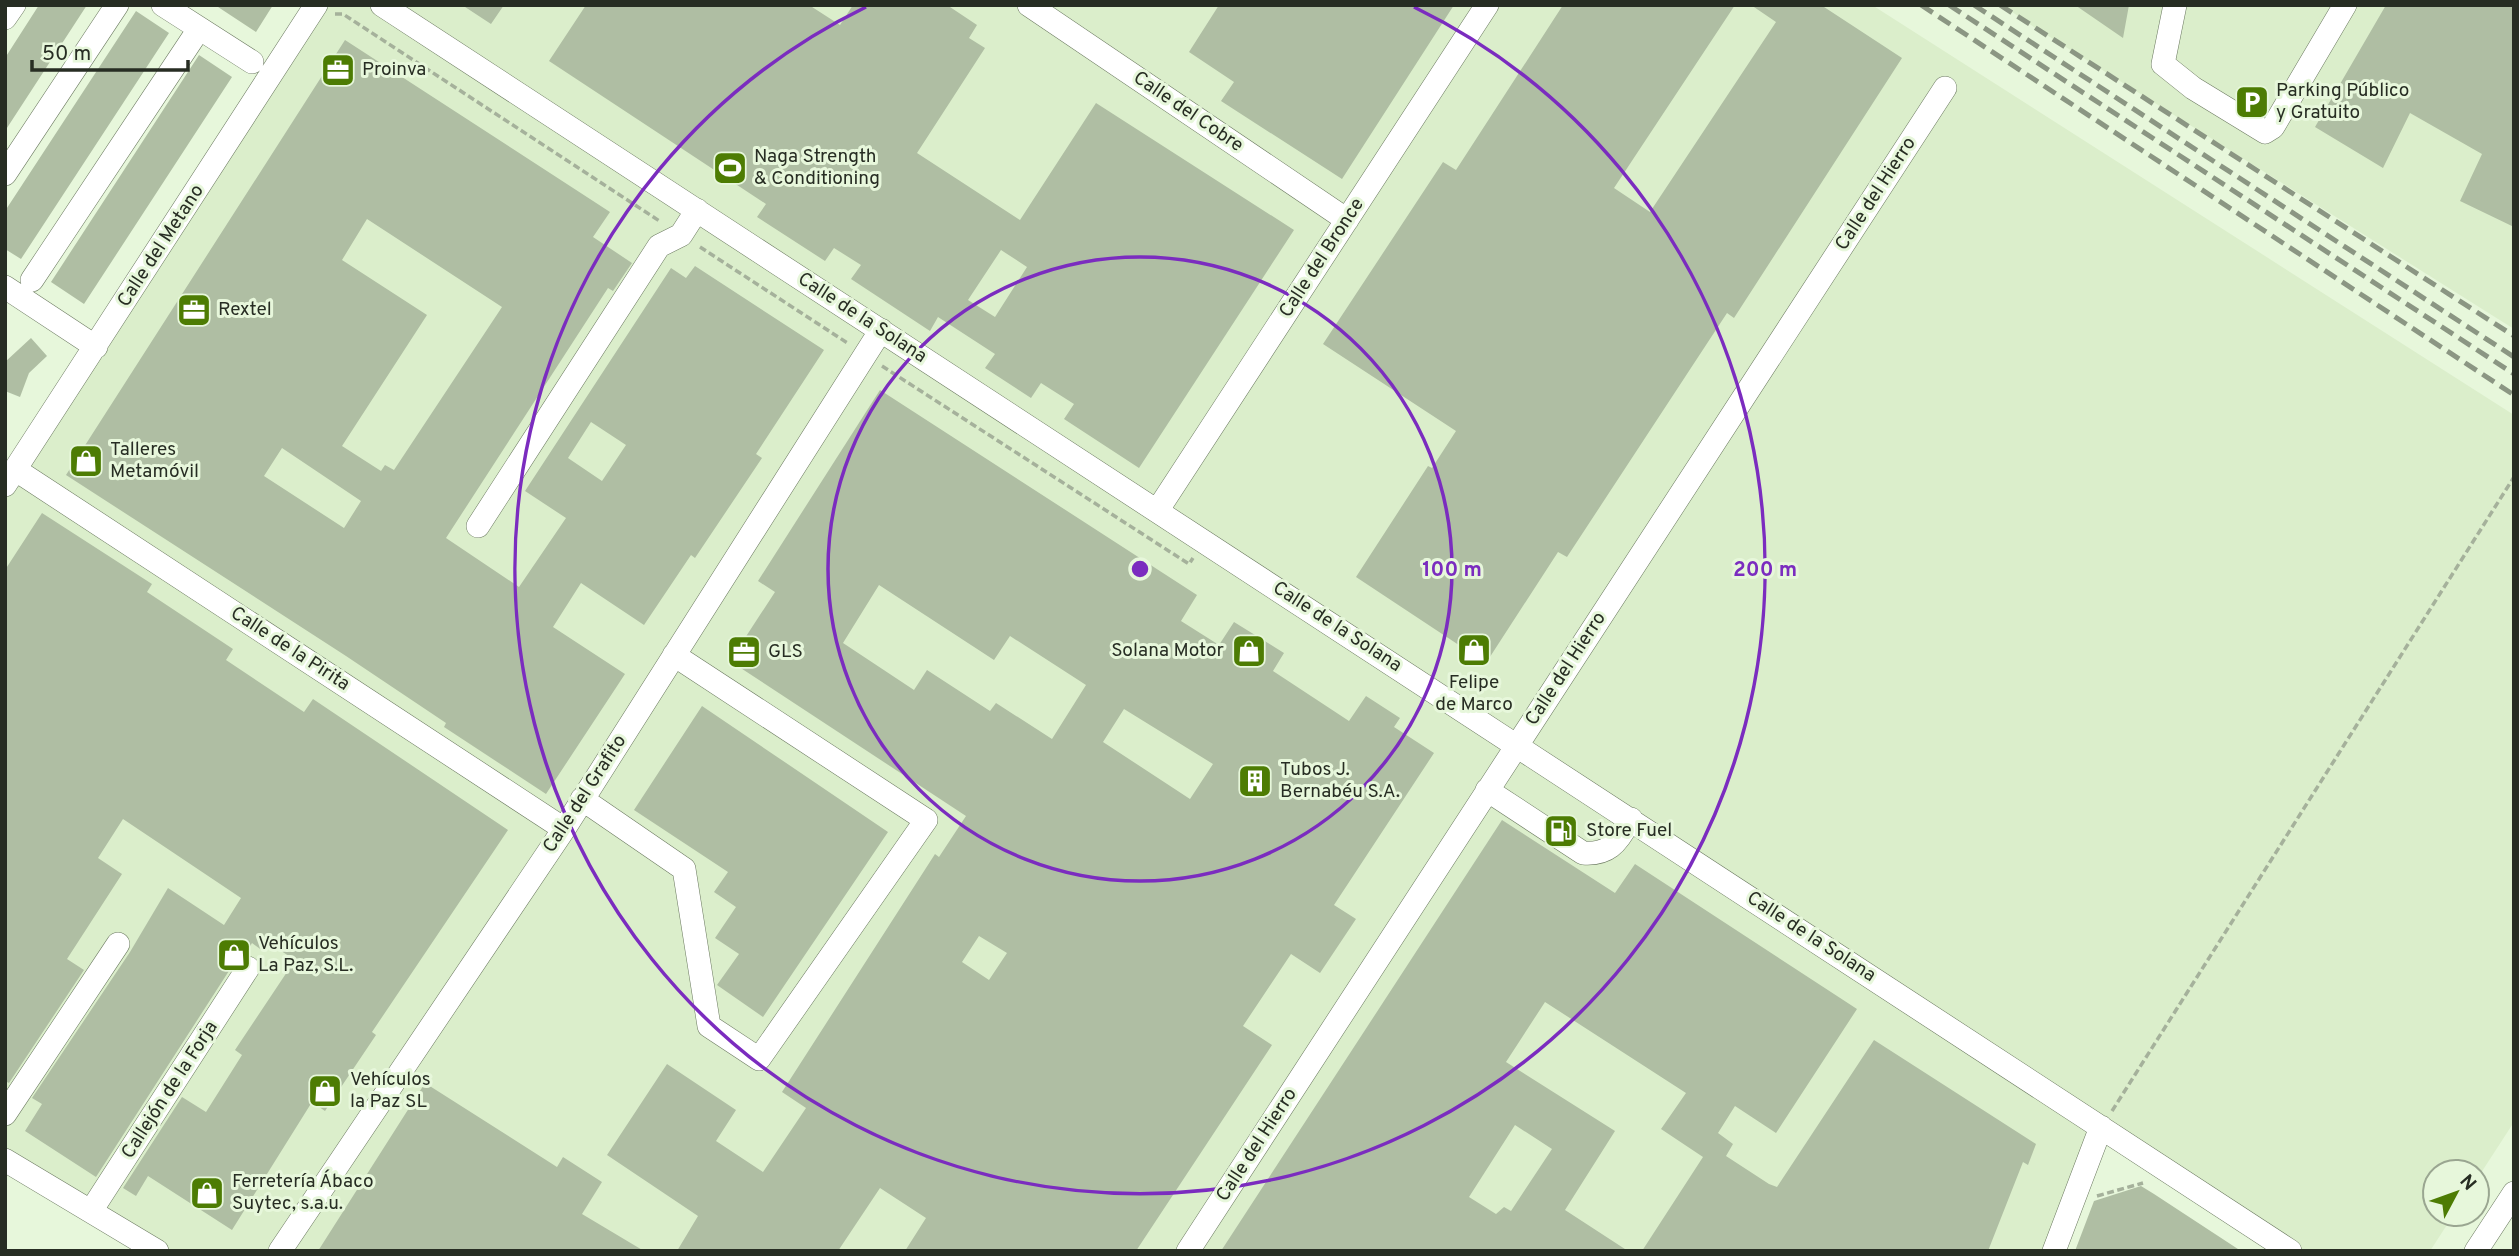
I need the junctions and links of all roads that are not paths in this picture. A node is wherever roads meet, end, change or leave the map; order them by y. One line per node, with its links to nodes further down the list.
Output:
1 (14, 5): 10 (street)
2 (117, 5): 14 (street)
3 (163, 5): 11 (street)
4 (382, 5): 15 (street, Calle de la Solana)
5 (1029, 5): 16 (street, Calle del Cobre)
6 (1487, 5): 16 (street, Calle del Bronce)
7 (2175, 5): 8 (street)
8 (2346, 5)
9 (324, 10): 20 (street, Calle del Metano)
10 (5, 18)
11 (199, 29): 12 (street); 17 (street)
12 (251, 62)
13 (1945, 88): 25 (street, Calle del Hierro)
14 (5, 174)
15 (697, 210): 19 (street, Calle de la Solana); 23 (street)
16 (1347, 220): 22 (street, Calle del Bronce)
17 (32, 280)
18 (5, 287): 20 (street)
19 (881, 330): 22 (street, Calle de la Solana); 24 (street, Calle del Grafito)
20 (96, 347): 21 (street, Calle del Metano)
21 (10, 478): 29 (street, Calle de la Pirita)
22 (1157, 511): 25 (street, Calle de la Solana)
23 (478, 526)
24 (674, 655): 27 (street, Calle del Grafito); 27 (street)
25 (1517, 744): 26 (street, Calle del Hierro); 28 (street, Calle de la Solana)
26 (1488, 789): 28 (street); 39 (street, Calle del Hierro)
27 (582, 799): 29 (street, Calle del Grafito)
28 (1631, 819): 33 (street, Calle de la Solana)
29 (564, 829): 38 (street, Calle del Grafito)
30 (118, 944): 32 (street)
31 (248, 968): 36 (street, Callejón de la Forja)
32 (5, 1114)
33 (2101, 1127): 40 (street); 41 (street, Calle de la Solana)
34 (5, 1160): 36 (street)
35 (2514, 1193): 42 (street)
36 (91, 1211): 37 (street)
37 (158, 1251)
38 (280, 1251)
39 (1188, 1251)
40 (2054, 1251)
41 (2290, 1251)
42 (2476, 1251)

